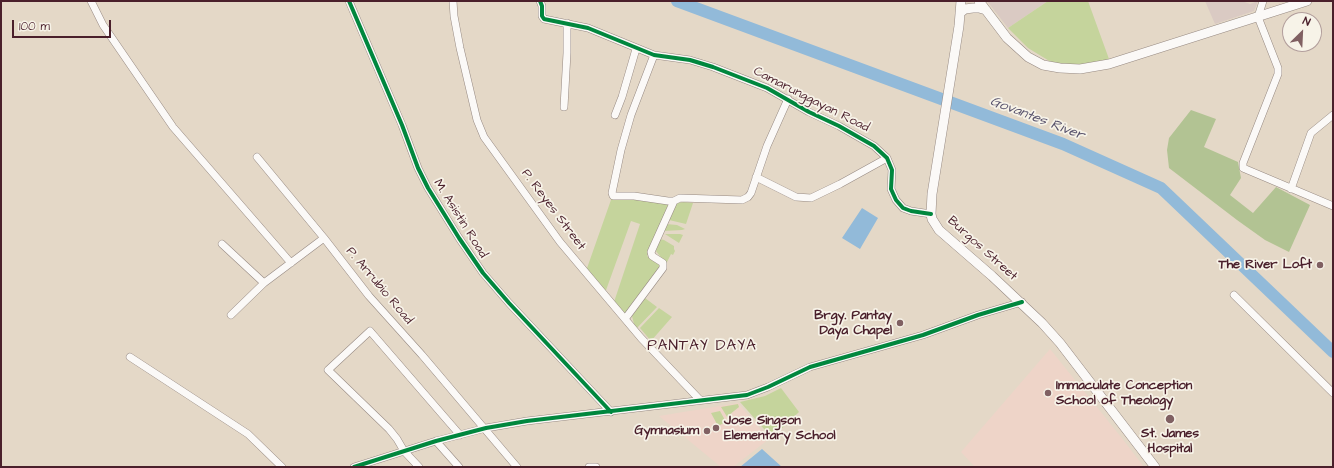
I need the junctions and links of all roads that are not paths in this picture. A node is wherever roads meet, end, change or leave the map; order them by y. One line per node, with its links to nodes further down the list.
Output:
1 (91, 1): 28 (street)
2 (349, 1): 37 (street, M. Asistin Road)
3 (453, 1): 33 (street, P. Reyes Street)
4 (540, 1): 12 (street, Camarunggayan Road)
5 (961, 1): 10 (main road, Burgos Street)
6 (979, 1): 9 (main road)
7 (1262, 1): 11 (street)
8 (1307, 1): 11 (main road)
9 (986, 10): 10 (main road); 11 (main road)
10 (960, 13): 25 (main road, Burgos Street)
11 (1258, 17): 22 (street)
12 (567, 23): 13 (street, Camarunggayan Road); 16 (street)
13 (636, 49): 14 (street, Camarunggayan Road); 17 (street)
14 (654, 56): 15 (street, Camarunggayan Road); 23 (street)
15 (788, 99): 20 (street, Camarunggayan Road); 21 (street)
16 (564, 107)
17 (615, 115)
18 (1333, 115): 22 (street)
19 (257, 157): 26 (street, P. Arrubio Road)
20 (887, 158): 21 (street); 25 (street)
21 (756, 177): 23 (street)
22 (1292, 189): 24 (street)
23 (674, 201): 33 (street)
24 (1333, 206)
25 (931, 214): 31 (main road, Burgos Street)
26 (324, 238): 28 (street); 38 (street, P. Arrubio Road)
27 (222, 244): 29 (street)
28 (291, 263): 29 (street)
29 (264, 283): 32 (street)
30 (1234, 295): 35 (street)
31 (1022, 302): 36 (street); 49 (main road, Burgos Street)
32 (231, 315)
33 (625, 319): 36 (street, P. Reyes Street)
34 (130, 357): 42 (street)
35 (1333, 393)
36 (700, 400): 37 (street)
37 (610, 412): 38 (street)
38 (486, 428): 39 (street); 46 (street, P. Arrubio Road)
39 (460, 435): 40 (street); 41 (street)
40 (436, 441): 41 (street); 45 (street)
41 (404, 451): 43 (street); 44 (street)
42 (282, 467)
43 (354, 467)
44 (419, 467)
45 (459, 467)
46 (518, 467)
47 (589, 467): 48 (street)
48 (596, 467)
49 (1155, 467)

